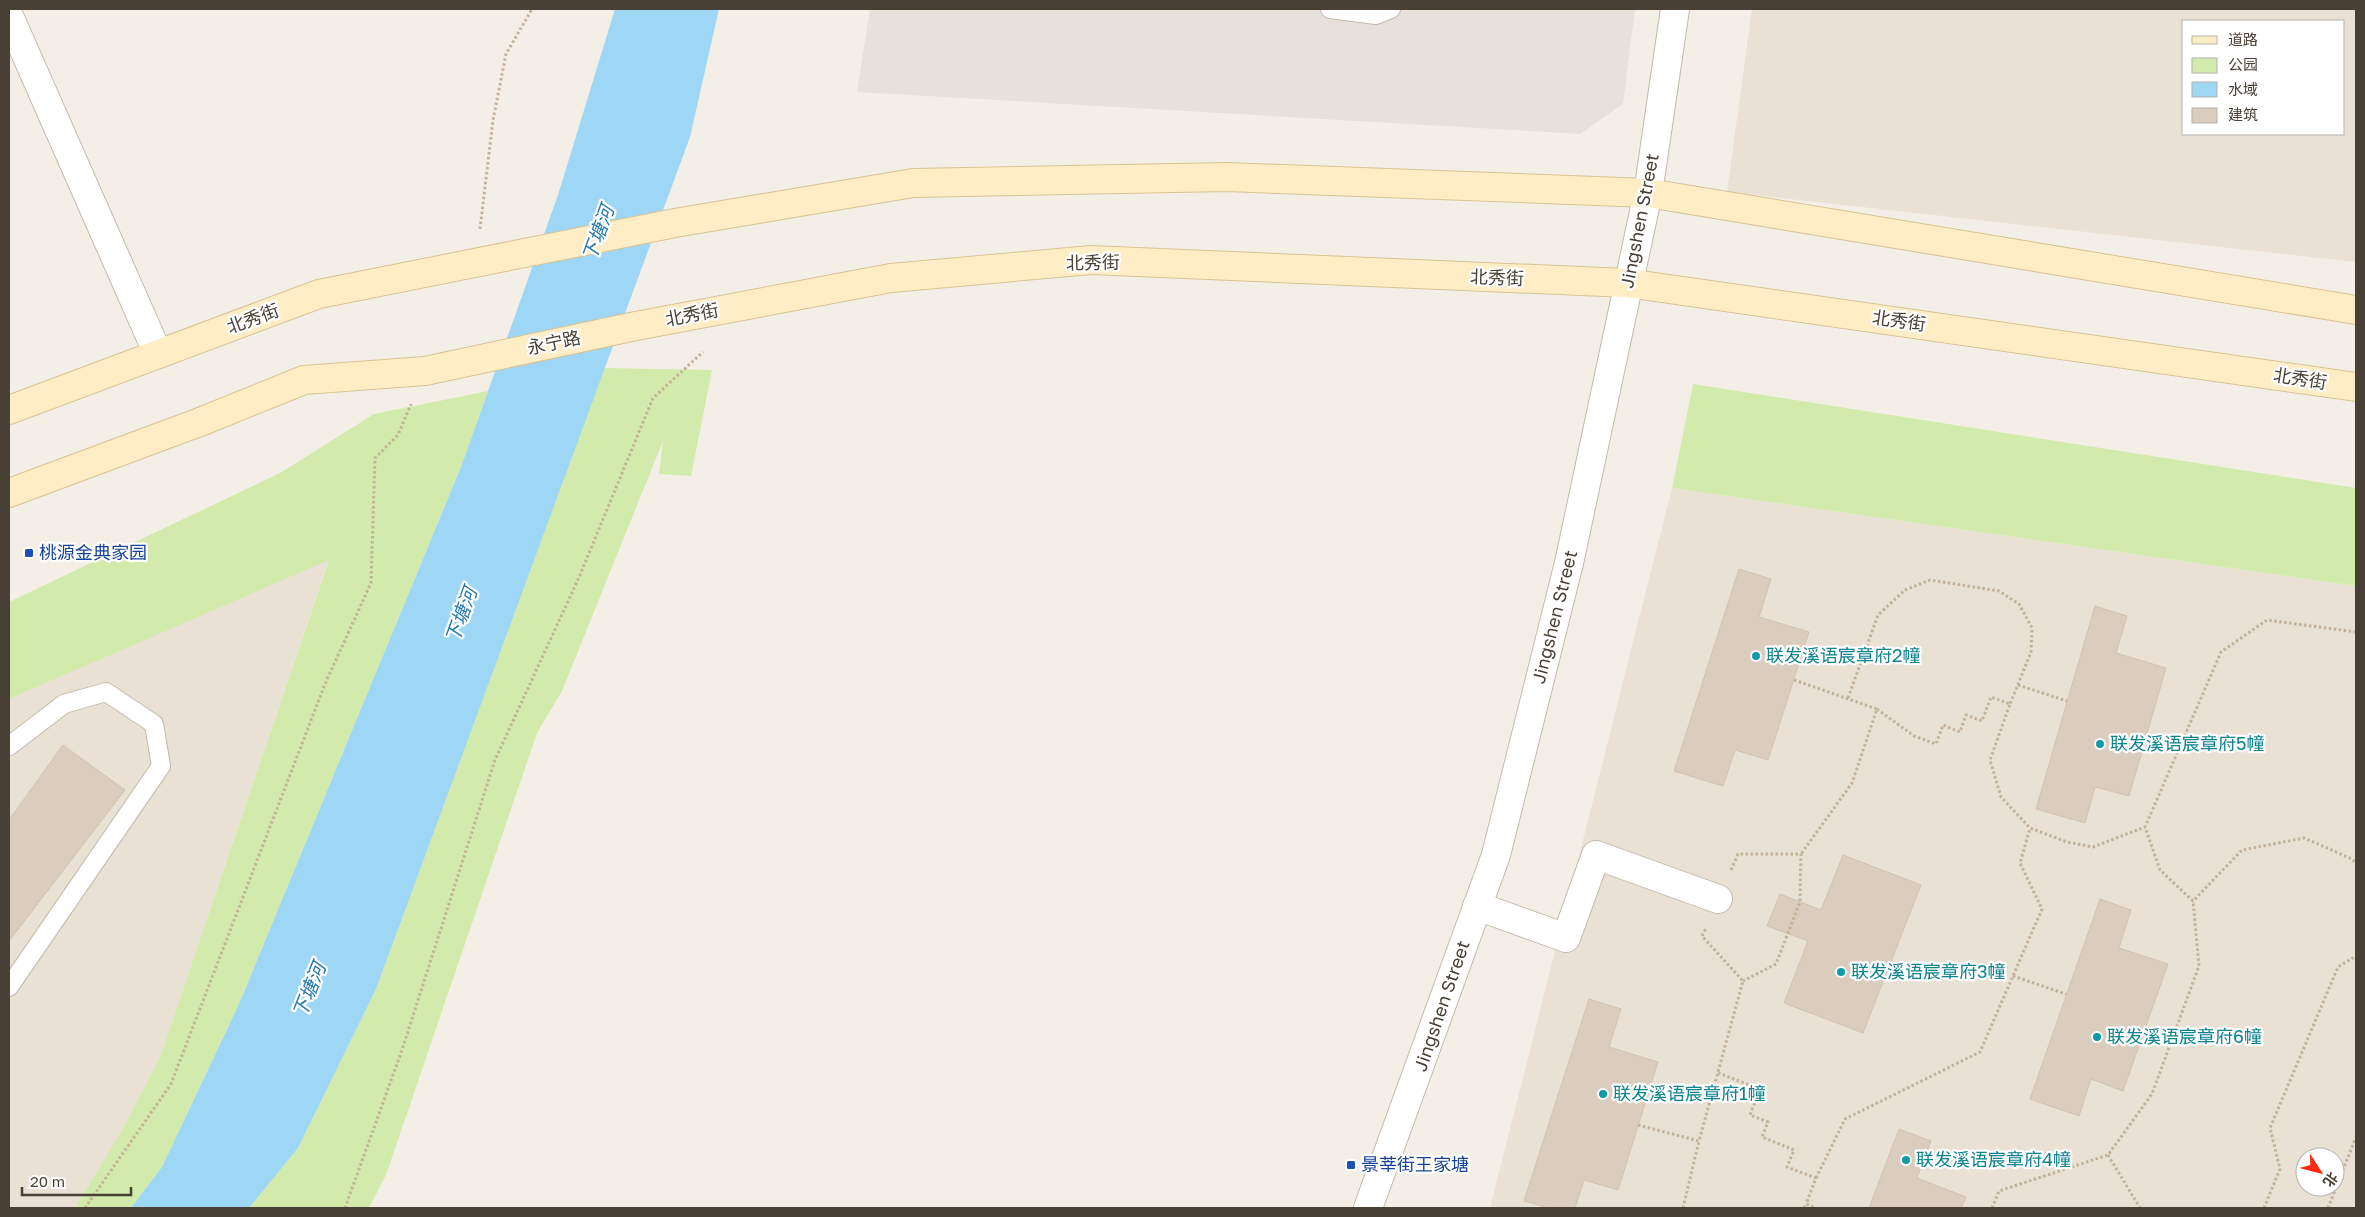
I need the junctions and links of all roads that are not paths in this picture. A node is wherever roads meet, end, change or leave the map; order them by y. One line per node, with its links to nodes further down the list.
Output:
1 (1330, 9): 2 (lane)
2 (1391, 9)
3 (1675, 9): 5 (street, Jingshen Street)
4 (9, 16): 9 (street)
5 (1648, 193): 6 (street, Jingshen Street); 7 (main road); 9 (main road, 北秀街)
6 (1627, 283): 8 (main road, 北秀街); 10 (main road, 北秀街); 15 (street, Jingshen Street)
7 (2356, 310)
8 (636, 326): 12 (main road, 永宁路)
9 (158, 354): 11 (main road, 北秀街)
10 (2356, 387)
11 (9, 410)
12 (9, 493)
13 (9, 746): 16 (lane)
14 (1718, 899): 15 (street)
15 (1477, 906): 17 (street, Jingshen Street)
16 (9, 987)
17 (1368, 1208)

